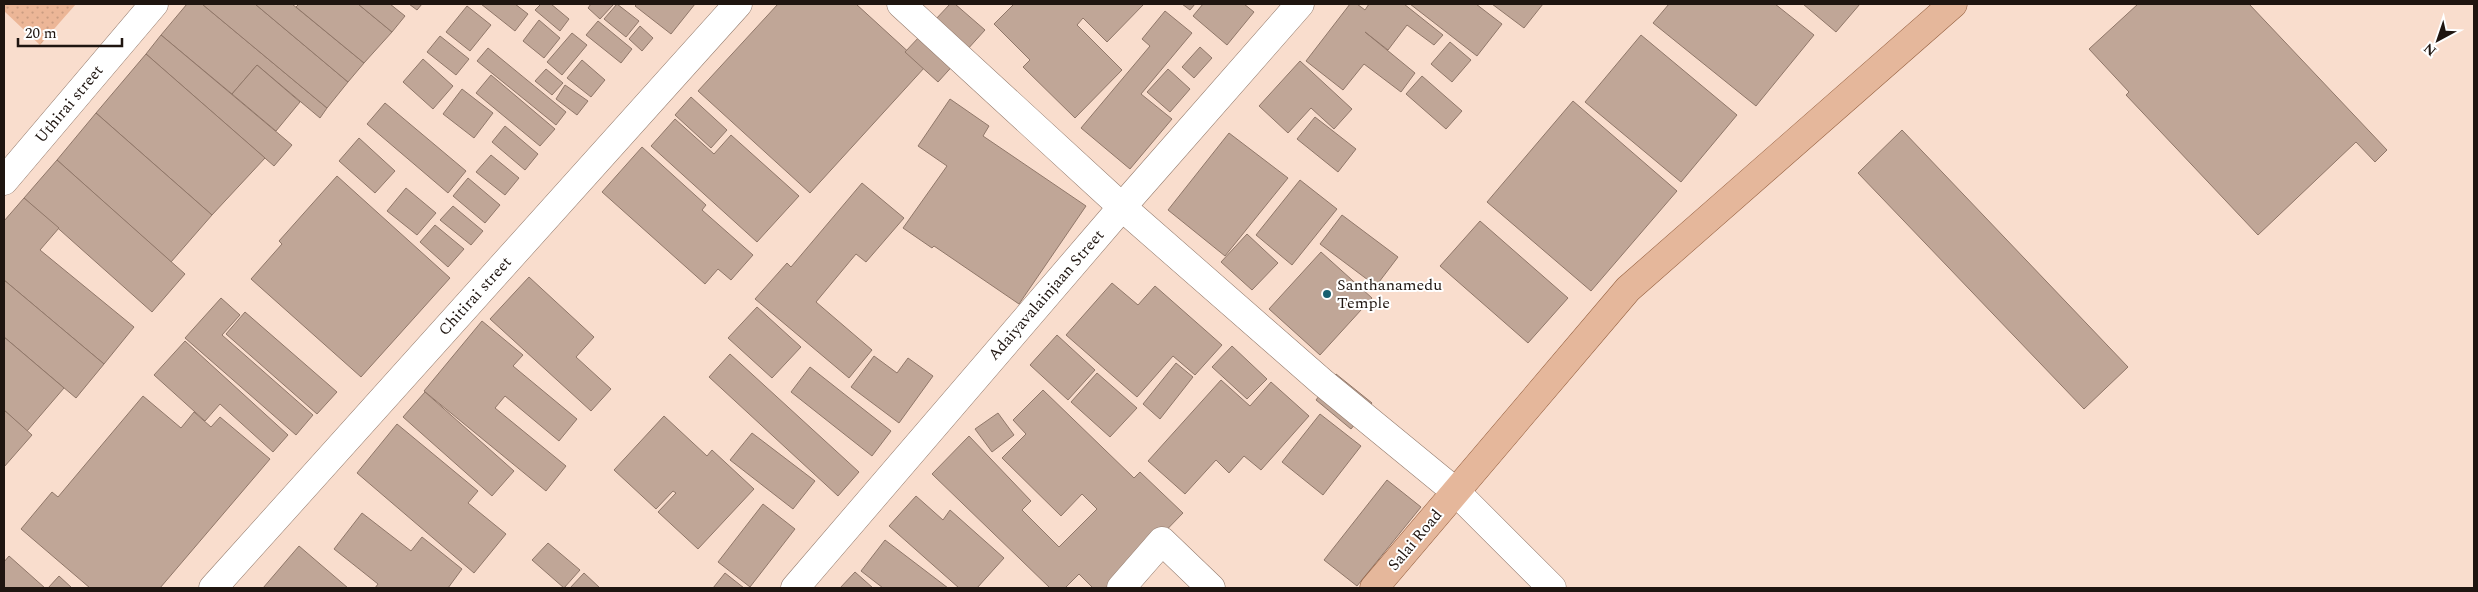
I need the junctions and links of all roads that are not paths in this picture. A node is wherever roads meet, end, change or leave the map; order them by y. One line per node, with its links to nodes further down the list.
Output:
1 (154, 4): 6 (street, Uthirai street)
2 (738, 4): 9 (street, Chitirai street)
3 (901, 4): 7 (street)
4 (1300, 4): 7 (street, Adaiyavalainjaan Street)
5 (1953, 4): 8 (main road, Salai Road)
6 (4, 182)
7 (1122, 206): 8 (street); 10 (street, Adaiyavalainjaan Street)
8 (1456, 492): 13 (main road, Salai Road); 14 (street)
9 (213, 588)
10 (795, 588)
11 (1121, 588): 12 (street)
12 (1211, 588)
13 (1374, 588)
14 (1552, 588)

